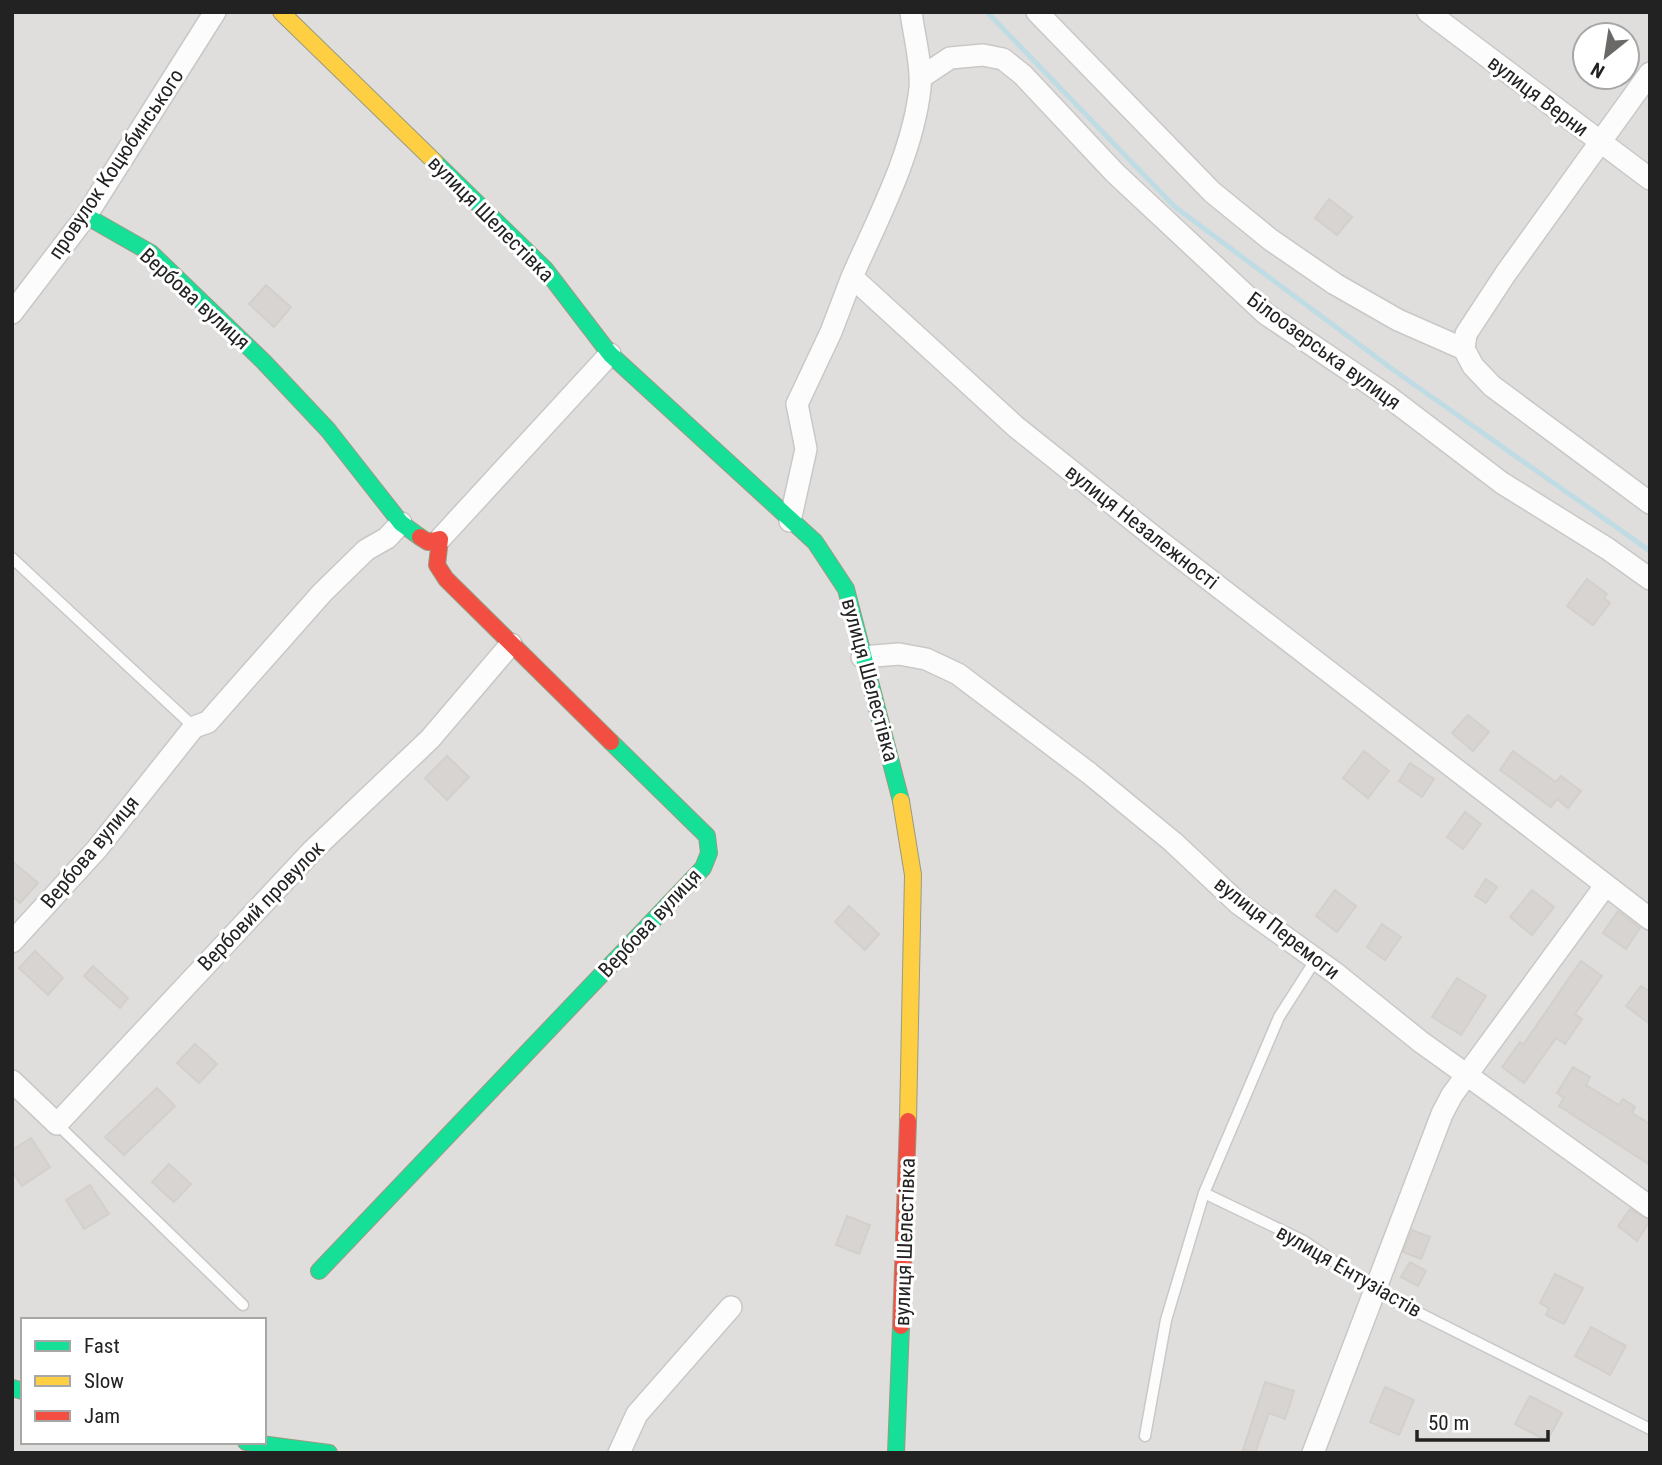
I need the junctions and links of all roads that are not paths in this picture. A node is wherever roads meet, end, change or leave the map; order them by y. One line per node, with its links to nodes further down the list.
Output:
1 (215, 12): 10 (street, провулок Коцюбинського)
2 (281, 12): 14 (street, вулиця Шелестівка)
3 (911, 12): 7 (street)
4 (1037, 12): 13 (street)
5 (1428, 12): 8 (street, вулиця Верни)
6 (1650, 73): 8 (street)
7 (920, 78): 11 (street); 20 (street, Білоозерська вулиця)
8 (1599, 143): 9 (street, вулиця Верни); 13 (street)
9 (1650, 179)
10 (86, 216): 12 (street, провулок Коцюбинського); 17 (street, Вербова вулиця)
11 (852, 277): 16 (street); 24 (street, вулиця Незалежності)
12 (12, 313)
13 (1464, 349): 15 (street)
14 (610, 354): 16 (street, вулиця Шелестівка); 18 (street)
15 (1650, 503)
16 (790, 521): 22 (street, вулиця Шелестівка)
17 (401, 523): 18 (street, Вербова вулиця); 23 (street, Вербова вулиця)
18 (440, 539): 21 (street, Вербова вулиця)
19 (12, 558): 23 (lane)
20 (1650, 579)
21 (511, 645): 30 (street, Вербовий провулок); 33 (street, Вербова вулиця)
22 (862, 657): 27 (street, вулиця Перемоги); 42 (street, вулиця Шелестівка)
23 (194, 727): 26 (street, Вербова вулиця)
24 (1605, 886): 25 (street, вулиця Незалежності); 28 (street)
25 (1650, 919)
26 (12, 942)
27 (1316, 959): 28 (street, вулиця Перемоги); 31 (lane)
28 (1467, 1075): 32 (street, вулиця Перемоги); 34 (street)
29 (12, 1081): 30 (street)
30 (57, 1124): 35 (lane)
31 (1204, 1194): 34 (lane, вулиця Ентузіастів); 38 (lane)
32 (1650, 1208)
33 (319, 1271)
34 (1374, 1289): 37 (lane, вулиця Ентузіастів); 43 (street)
35 (243, 1305)
36 (731, 1307): 41 (street)
37 (1650, 1429)
38 (1145, 1436)
39 (261, 1444): 40 (street)
40 (329, 1453)
41 (619, 1453)
42 (896, 1453)
43 (1313, 1453)

